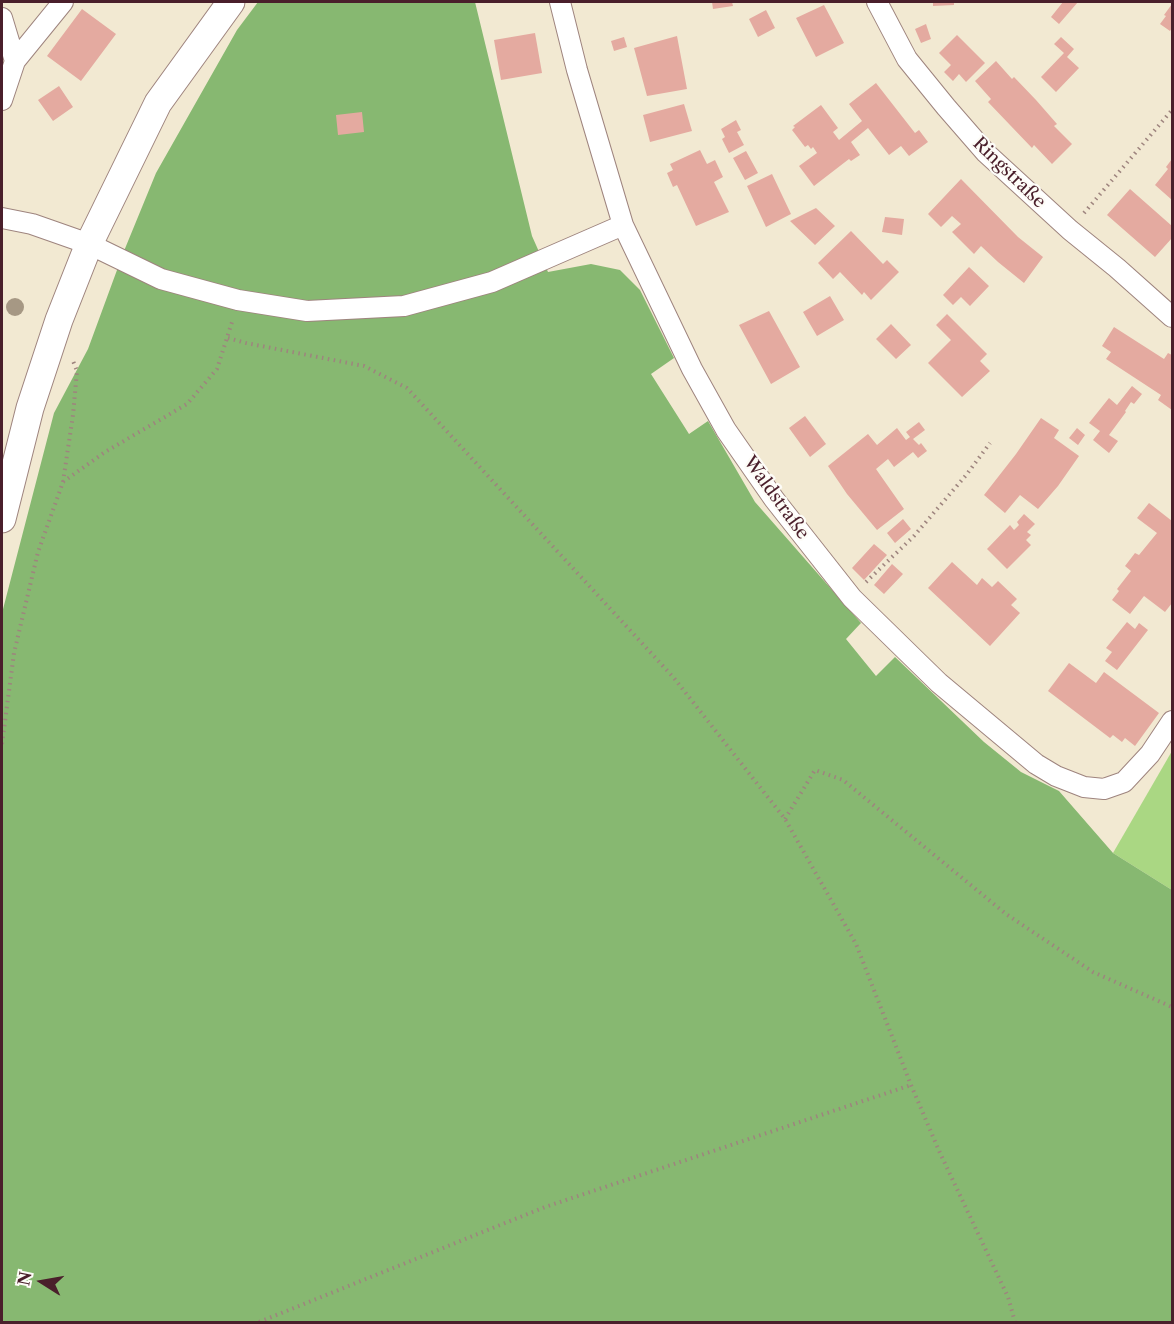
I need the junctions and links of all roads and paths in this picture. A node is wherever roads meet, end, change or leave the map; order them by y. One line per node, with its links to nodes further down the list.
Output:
1 (63, 2): 6 (street)
2 (231, 2): 12 (main road)
3 (560, 2): 10 (street, Waldstraße)
4 (877, 2): 11 (street, Ringstraße)
5 (2, 18): 6 (street)
6 (15, 61): 7 (street)
7 (2, 100)
8 (1173, 110): 11 (path)
9 (2, 218): 12 (street)
10 (623, 225): 13 (street); 21 (street, Waldstraße)
11 (1070, 230): 14 (street, Ringstraße)
12 (89, 244): 13 (street); 19 (main road)
13 (238, 300): 15 (path)
14 (1173, 317)
15 (228, 338): 18 (path); 23 (path)
16 (73, 360): 18 (path)
17 (990, 443): 20 (path)
18 (63, 482): 22 (path)
19 (2, 519)
20 (868, 580)
21 (1173, 722)
22 (2, 744)
23 (785, 819): 24 (path); 25 (path)
24 (1173, 1007)
25 (911, 1085): 26 (path); 27 (path)
26 (259, 1323)
27 (1015, 1323)

